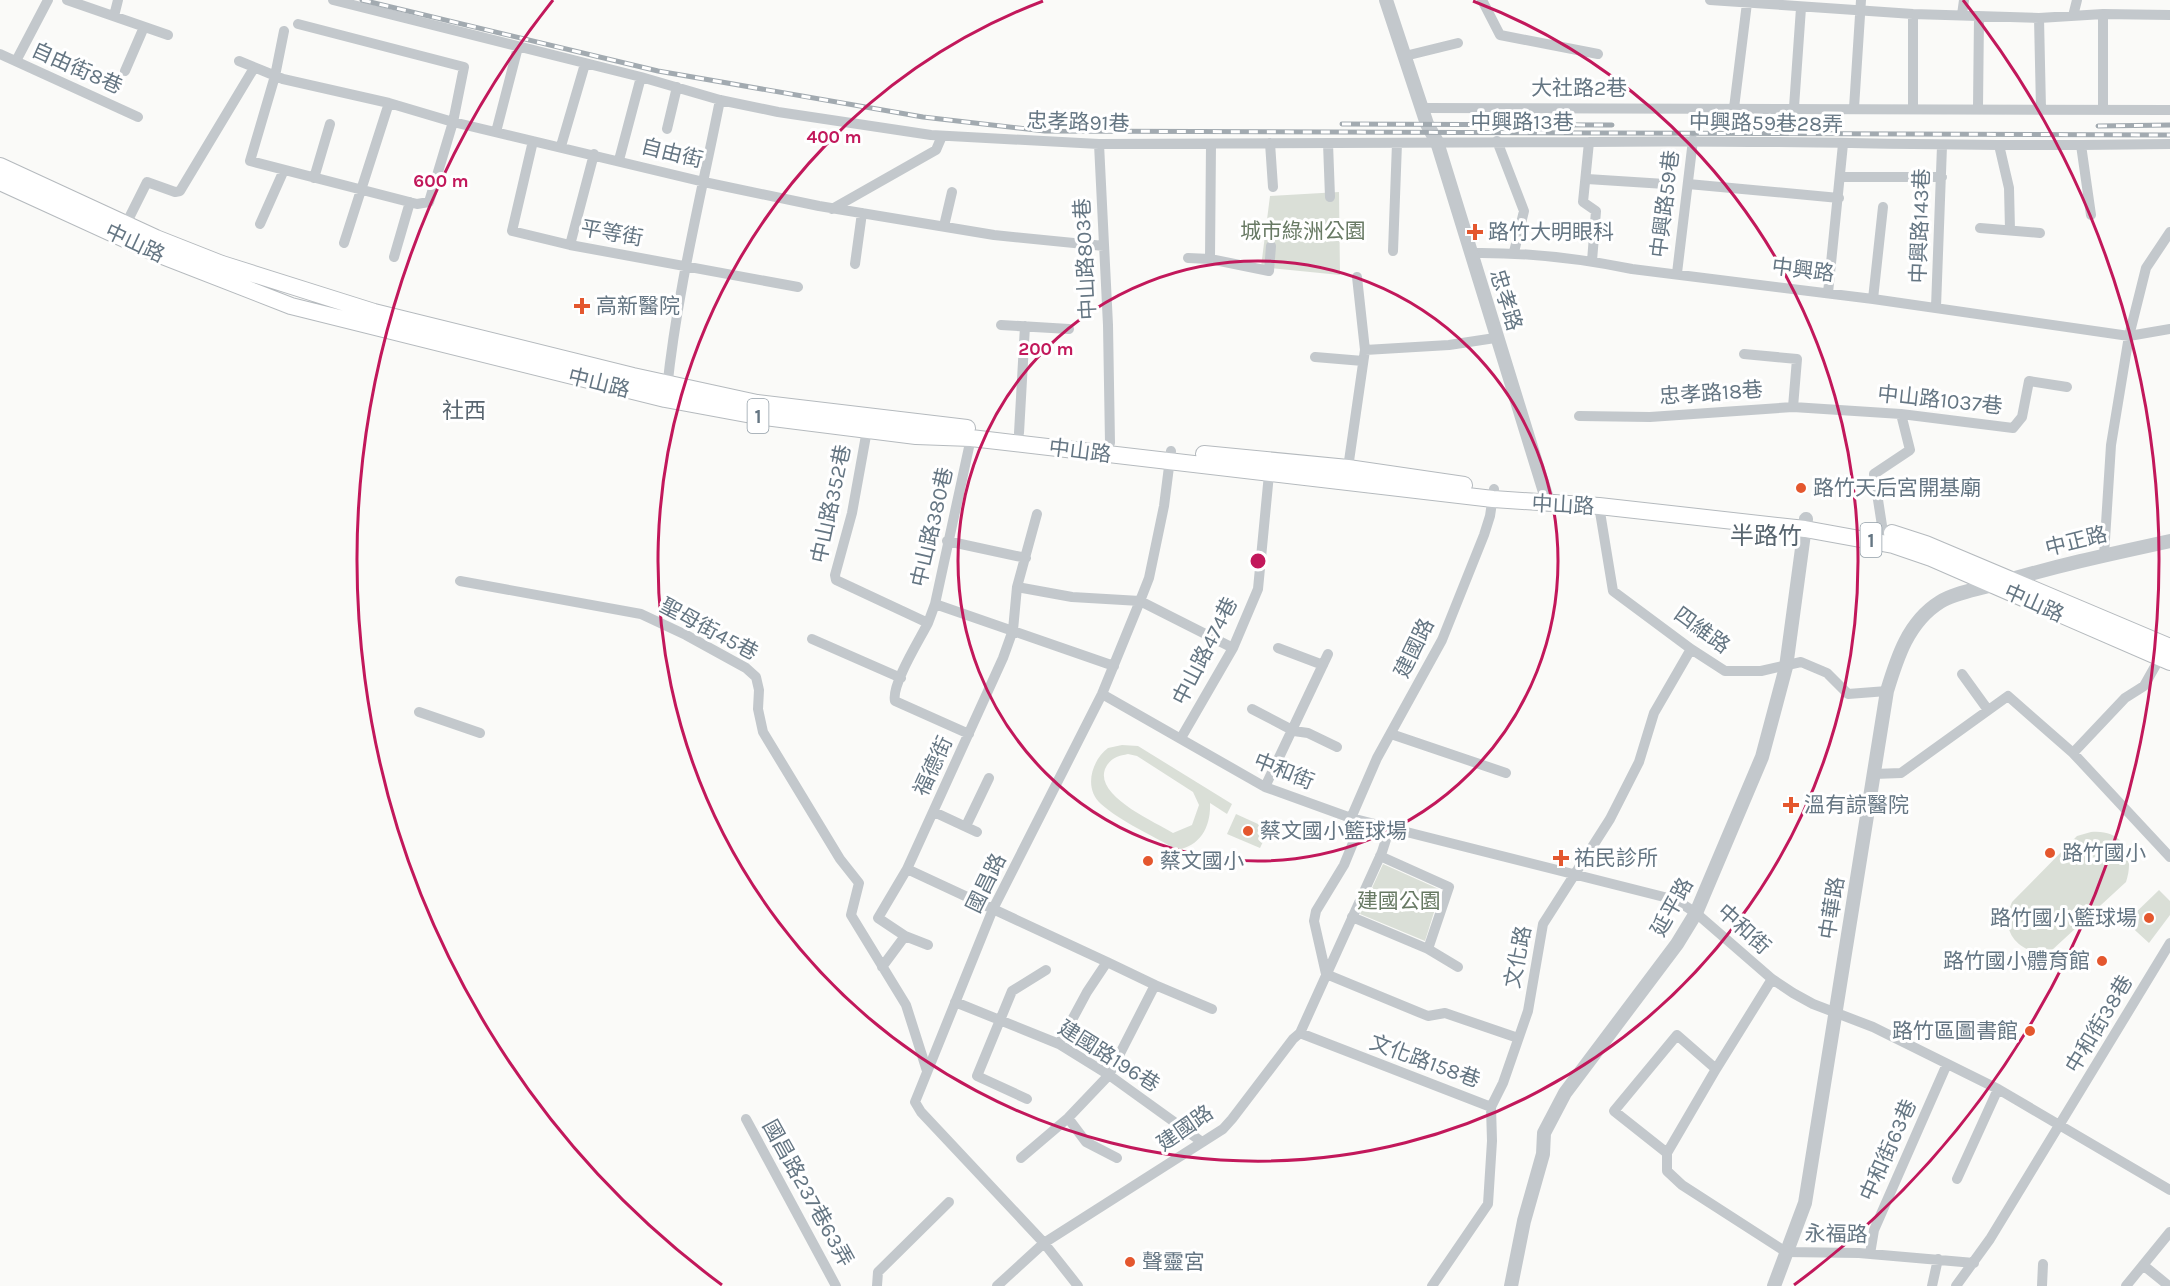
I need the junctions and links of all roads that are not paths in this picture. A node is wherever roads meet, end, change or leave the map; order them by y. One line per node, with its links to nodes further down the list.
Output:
1 (48, 0): 31 (street)
2 (67, 0): 18 (street)
3 (118, 0): 18 (street)
4 (333, 0): 27 (street, 忠孝路91巷)
5 (1386, 0): 30 (street, 忠孝路)
6 (1482, 0): 29 (street)
7 (1710, 0): 11 (street)
8 (1861, 0): 13 (street)
9 (1964, 0): 16 (street)
10 (2077, 0): 20 (street)
11 (1747, 3): 12 (street); 44 (street)
12 (1801, 8): 13 (street); 41 (street)
13 (1860, 12): 14 (street); 45 (street)
14 (1913, 14): 16 (street); 46 (street)
15 (2103, 14): 17 (street); 20 (street); 48 (street)
16 (1962, 15): 19 (street)
17 (2170, 15)
18 (114, 16): 23 (street)
19 (1979, 16): 21 (street); 42 (street)
20 (2073, 16): 21 (street)
21 (2039, 18): 47 (street)
22 (298, 24): 51 (street)
23 (144, 27): 25 (street); 35 (street)
24 (284, 31): 36 (street)
25 (168, 35)
26 (1458, 43): 30 (street)
27 (518, 47): 33 (street, 忠孝路91巷); 54 (street)
28 (0, 54): 31 (street, 自由街8巷)
29 (1598, 54)
30 (1405, 56): 43 (street, 忠孝路)
31 (16, 61): 50 (street, 自由街8巷)
32 (239, 61): 34 (street, 自由街)
33 (585, 64): 37 (street, 忠孝路91巷); 70 (street)
34 (254, 68): 36 (street, 自由街); 94 (street)
35 (125, 71)
36 (275, 76): 40 (street, 自由街); 75 (street)
37 (641, 77): 38 (street, 忠孝路91巷); 73 (street)
38 (677, 87): 39 (street, 忠孝路91巷); 53 (street)
39 (720, 100): 55 (street, 忠孝路91巷); 81 (street)
40 (389, 102): 51 (street, 自由街); 85 (street)
41 (1794, 107): 44 (street, 大社路2巷); 45 (street, 大社路2巷)
42 (1978, 107): 46 (street, 大社路2巷); 47 (street, 大社路2巷)
43 (1423, 108): 44 (street, 大社路2巷); 59 (street, 忠孝路)
44 (1734, 108)
45 (1854, 108): 46 (street, 大社路2巷)
46 (1913, 108)
47 (2041, 109): 48 (street, 大社路2巷)
48 (2103, 110): 49 (street, 大社路2巷)
49 (2170, 110)
50 (138, 117)
51 (453, 122): 54 (street, 自由街); 89 (street)
52 (330, 124): 78 (street)
53 (667, 129)
54 (496, 132): 57 (street, 自由街)
55 (942, 136): 64 (street, 忠孝路91巷); 91 (street)
56 (1693, 140): 60 (street, 中興路59巷28弄); 66 (street, 中興路59巷28弄); 83 (street, 中興路59巷)
57 (533, 141): 70 (street, 自由街); 102 (street, 平等街)
58 (1497, 141): 59 (street, 中興路13巷); 60 (street, 中興路13巷); 106 (street)
59 (1437, 142): 63 (street, 忠孝路91巷); 107 (street, 忠孝路)
60 (1589, 142): 79 (street, 中興路13巷)
61 (1270, 143): 62 (street, 忠孝路91巷); 65 (street, 忠孝路91巷); 84 (street)
62 (1328, 143): 63 (street, 忠孝路91巷); 87 (street)
63 (1397, 143): 105 (street)
64 (1099, 144): 65 (street, 忠孝路91巷); 103 (street, 中山路803巷)
65 (1211, 144): 110 (street)
66 (1843, 144): 71 (street, 中興路59巷28弄); 76 (street)
67 (2170, 144): 69 (street, 中興路59巷28弄)
68 (1999, 145): 69 (street, 中興路59巷28弄); 71 (street, 中興路59巷28弄); 98 (street)
69 (2081, 145): 93 (street)
70 (561, 146): 72 (street, 自由街)
71 (1942, 146): 77 (street, 中興路143巷)
72 (594, 154): 73 (street, 自由街); 102 (street)
73 (619, 160): 81 (street, 自由街)
74 (0, 166): 94 (main road, 中山路 / 1)
75 (284, 170): 78 (street); 95 (street)
76 (1841, 177): 77 (street); 88 (street)
77 (1942, 177): 119 (street, 中興路143巷)
78 (314, 178): 85 (street)
79 (1587, 179): 82 (street); 111 (street, 中興路13巷)
80 (0, 182): 130 (main road, 中山路 / 1)
81 (704, 182): 91 (street, 自由街); 113 (street)
82 (1665, 184)
83 (1688, 184): 88 (street); 114 (street, 中興路59巷)
84 (1273, 187)
85 (360, 190): 89 (street); 101 (street)
86 (952, 192): 96 (street)
87 (1330, 197)
88 (1839, 198): 117 (street)
89 (410, 202): 108 (street)
90 (1883, 207): 118 (street)
91 (832, 209): 92 (street, 自由街)
92 (862, 213): 96 (street, 自由街); 112 (street)
93 (2091, 215)
94 (126, 224): 130 (main road, 中山路 / 1)
95 (260, 224)
96 (944, 226): 103 (street, 自由街)
97 (1980, 228): 98 (street)
98 (2010, 230): 99 (street)
99 (2040, 232)
100 (2170, 232): 124 (street)
101 (344, 243)
102 (570, 245): 113 (street, 平等街)
103 (1104, 246): 138 (street, 中山路803巷)
104 (1270, 246): 110 (street)
105 (1392, 251)
106 (1514, 252): 107 (street, 中興路); 111 (street, 中興路)
107 (1470, 253): 125 (street, 忠孝路)
108 (394, 257)
109 (1188, 258): 110 (street)
110 (1210, 259)
111 (1592, 261): 114 (street, 中興路)
112 (855, 264)
113 (686, 266): 116 (street, 平等街); 130 (street)
114 (1677, 273): 117 (street, 中興路)
115 (1357, 277): 127 (street)
116 (798, 287)
117 (1828, 293): 118 (street, 中興路)
118 (1873, 299): 119 (street, 中興路)
119 (1936, 307): 124 (street, 中興路)
120 (1000, 325): 121 (street)
121 (1025, 326): 122 (street); 136 (street)
122 (1069, 329)
123 (2170, 329): 124 (street, 中興路)
124 (2129, 336): 150 (street)
125 (1496, 338): 127 (street); 143 (street, 忠孝路)
126 (1744, 354): 131 (street)
127 (1364, 355): 128 (street); 140 (street)
128 (1315, 357)
129 (2067, 387): 133 (street, 中山路1037巷)
130 (666, 391): 135 (main road, 中山路 / 1); 136 (main road, 中山路 / 1)
131 (1793, 407): 132 (street, 忠孝路18巷); 134 (street, 忠孝路18巷)
132 (1846, 410): 133 (street, 中山路1037巷)
133 (1901, 414): 147 (street)
134 (1579, 416)
135 (867, 430): 137 (main road, 中山路 / 1); 158 (street, 中山路352巷)
136 (1019, 433): 138 (main road, 中山路 / 1)
137 (971, 438): 139 (main road, 中山路 / 1); 149 (street, 中山路380巷)
138 (1110, 444): 139 (main road, 中山路 / 1)
139 (1170, 456): 140 (main road, 中山路 / 1); 141 (main road, 中山路 / 1); 156 (street, 國昌路)
140 (1348, 468): 142 (main road, 中山路 / 1)
141 (1269, 474): 142 (main road, 中山路 / 1); 161 (street, 中山路474巷)
142 (1493, 494): 143 (main road, 中山路 / 1); 177 (street, 建國路)
143 (1548, 499): 144 (main road, 中山路 / 1); 146 (main road, 中山路 / 1)
144 (1599, 506): 146 (main road, 中山路 / 1); 163 (street, 四維路)
145 (1037, 514): 151 (street, 福德街)
146 (1805, 524): 147 (main road, 中山路 / 1); 154 (main road, 中山路 / 1); 166 (street, 延平路)
147 (1883, 532): 152 (main road, 中山路 / 1)
148 (2170, 541): 150 (street, 中正路)
149 (947, 542): 151 (street); 157 (street, 中山路380巷)
150 (2104, 555): 152 (street, 中正路)
151 (1026, 558): 155 (street, 福德街)
152 (2010, 579): 154 (street, 中正路); 164 (main road, 中山路 / 1)
153 (460, 581): 202 (street, 聖母街45巷)
154 (1993, 585): 164 (main road, 中山路 / 1); 169 (street, 中華路)
155 (1017, 587): 156 (street); 159 (street, 福德街)
156 (1140, 601): 161 (street); 165 (street, 國昌路)
157 (935, 604): 158 (street, 中山路380巷); 159 (street)
158 (928, 623): 168 (street)
159 (1013, 630): 165 (street); 176 (street, 福德街)
160 (813, 639): 168 (street)
161 (1233, 648): 178 (street, 中山路474巷)
162 (1278, 648): 174 (street)
163 (1691, 649): 166 (street, 四維路); 193 (street, 文化路)
164 (2166, 653): 180 (street)
165 (1114, 666): 170 (street, 國昌路)
166 (1786, 667): 169 (street, 四維路); 195 (street, 延平路)
167 (1962, 674): 172 (street)
168 (901, 678): 176 (street)
169 (1887, 691): 182 (street, 中華路)
170 (1102, 694): 178 (street, 中和街); 194 (street, 國昌路)
171 (1252, 709): 174 (street)
172 (1988, 710): 180 (street); 182 (street)
173 (419, 712): 175 (street)
174 (1294, 731): 179 (street); 184 (street)
175 (480, 733)
176 (969, 734): 185 (street, 福德街)
177 (1391, 734): 181 (street); 186 (street, 建國路)
178 (1181, 738): 184 (street, 中和街)
179 (1337, 747)
180 (2073, 753): 191 (street)
181 (1506, 773)
182 (1874, 774): 210 (street, 中華路)
183 (989, 778): 187 (street)
184 (1265, 787): 186 (street, 中和街)
185 (934, 812): 187 (street); 192 (street, 福德街)
186 (1357, 820): 188 (street, 中和街); 205 (street, 建國路)
187 (966, 826): 189 (street)
188 (1390, 827): 190 (street, 建國路); 193 (street, 中和街)
189 (977, 832)
190 (1380, 856): 196 (street, 建國路); 200 (street)
191 (2170, 857)
192 (907, 869): 194 (street); 197 (street, 福德街)
193 (1577, 874): 195 (street, 中和街); 213 (street, 文化路)
194 (993, 909): 201 (street); 208 (street, 國昌路)
195 (1696, 913): 206 (street, 中和街); 245 (street, 延平路)
196 (1352, 917): 200 (street); 205 (street, 建國路)
197 (905, 936): 199 (street); 202 (street)
198 (2170, 944): 224 (street, 中和街38巷)
199 (928, 945)
200 (1428, 949): 203 (street)
201 (1107, 962): 207 (street); 214 (street)
202 (882, 967): 217 (street)
203 (1458, 968)
204 (1046, 970): 211 (street)
205 (1326, 974): 212 (street, 建國路); 213 (street)
206 (1772, 979): 210 (street, 中和街); 216 (street)
207 (1155, 985): 209 (street); 218 (street)
208 (955, 1002): 211 (street, 建國路196巷); 217 (street, 國昌路)
209 (1212, 1009)
210 (1836, 1011): 215 (street, 中和街); 234 (street, 中華路)
211 (1001, 1021): 214 (street, 建國路196巷); 220 (street)
212 (1300, 1033): 221 (street, 文化路158巷); 225 (street, 建國路)
213 (1518, 1038): 221 (street, 文化路)
214 (1059, 1044): 218 (street, 建國路196巷)
215 (1947, 1064): 219 (street, 中和街); 235 (street, 中和街63巷)
216 (1716, 1069): 226 (street); 226 (street)
217 (927, 1071): 233 (street, 國昌路)
218 (1109, 1075): 222 (street); 225 (street, 建國路196巷)
219 (1998, 1089): 224 (street, 中和街); 229 (street)
220 (1027, 1099)
221 (1491, 1107): 244 (street, 文化路)
222 (1068, 1118): 227 (street); 228 (street)
223 (746, 1119): 240 (street, 國昌路237巷63弄)
224 (2060, 1125): 230 (street, 中和街); 237 (street, 中和街38巷)
225 (1202, 1142): 233 (street, 建國路)
226 (1667, 1153): 234 (street, 永福路)
227 (1021, 1158)
228 (1117, 1158)
229 (1958, 1179)
230 (2170, 1190)
231 (949, 1203): 241 (street)
232 (2170, 1232): 239 (street)
233 (1044, 1244): 242 (street, 建國路); 243 (street, 國昌路)
234 (1786, 1252): 235 (street, 永福路); 246 (street, 中華路)
235 (1870, 1254): 236 (street, 永福路)
236 (1938, 1258): 237 (street, 永福路); 247 (street)
237 (1974, 1263): 248 (street, 中和街38巷)
238 (2043, 1264): 249 (street)
239 (2143, 1265): 250 (street); 251 (street)
240 (836, 1286)
241 (877, 1286)
242 (997, 1286)
243 (1078, 1286)
244 (1432, 1286)
245 (1511, 1286)
246 (1774, 1286)
247 (1932, 1286)
248 (1956, 1286)
249 (2042, 1286)
250 (2126, 1286)
251 (2169, 1286)

